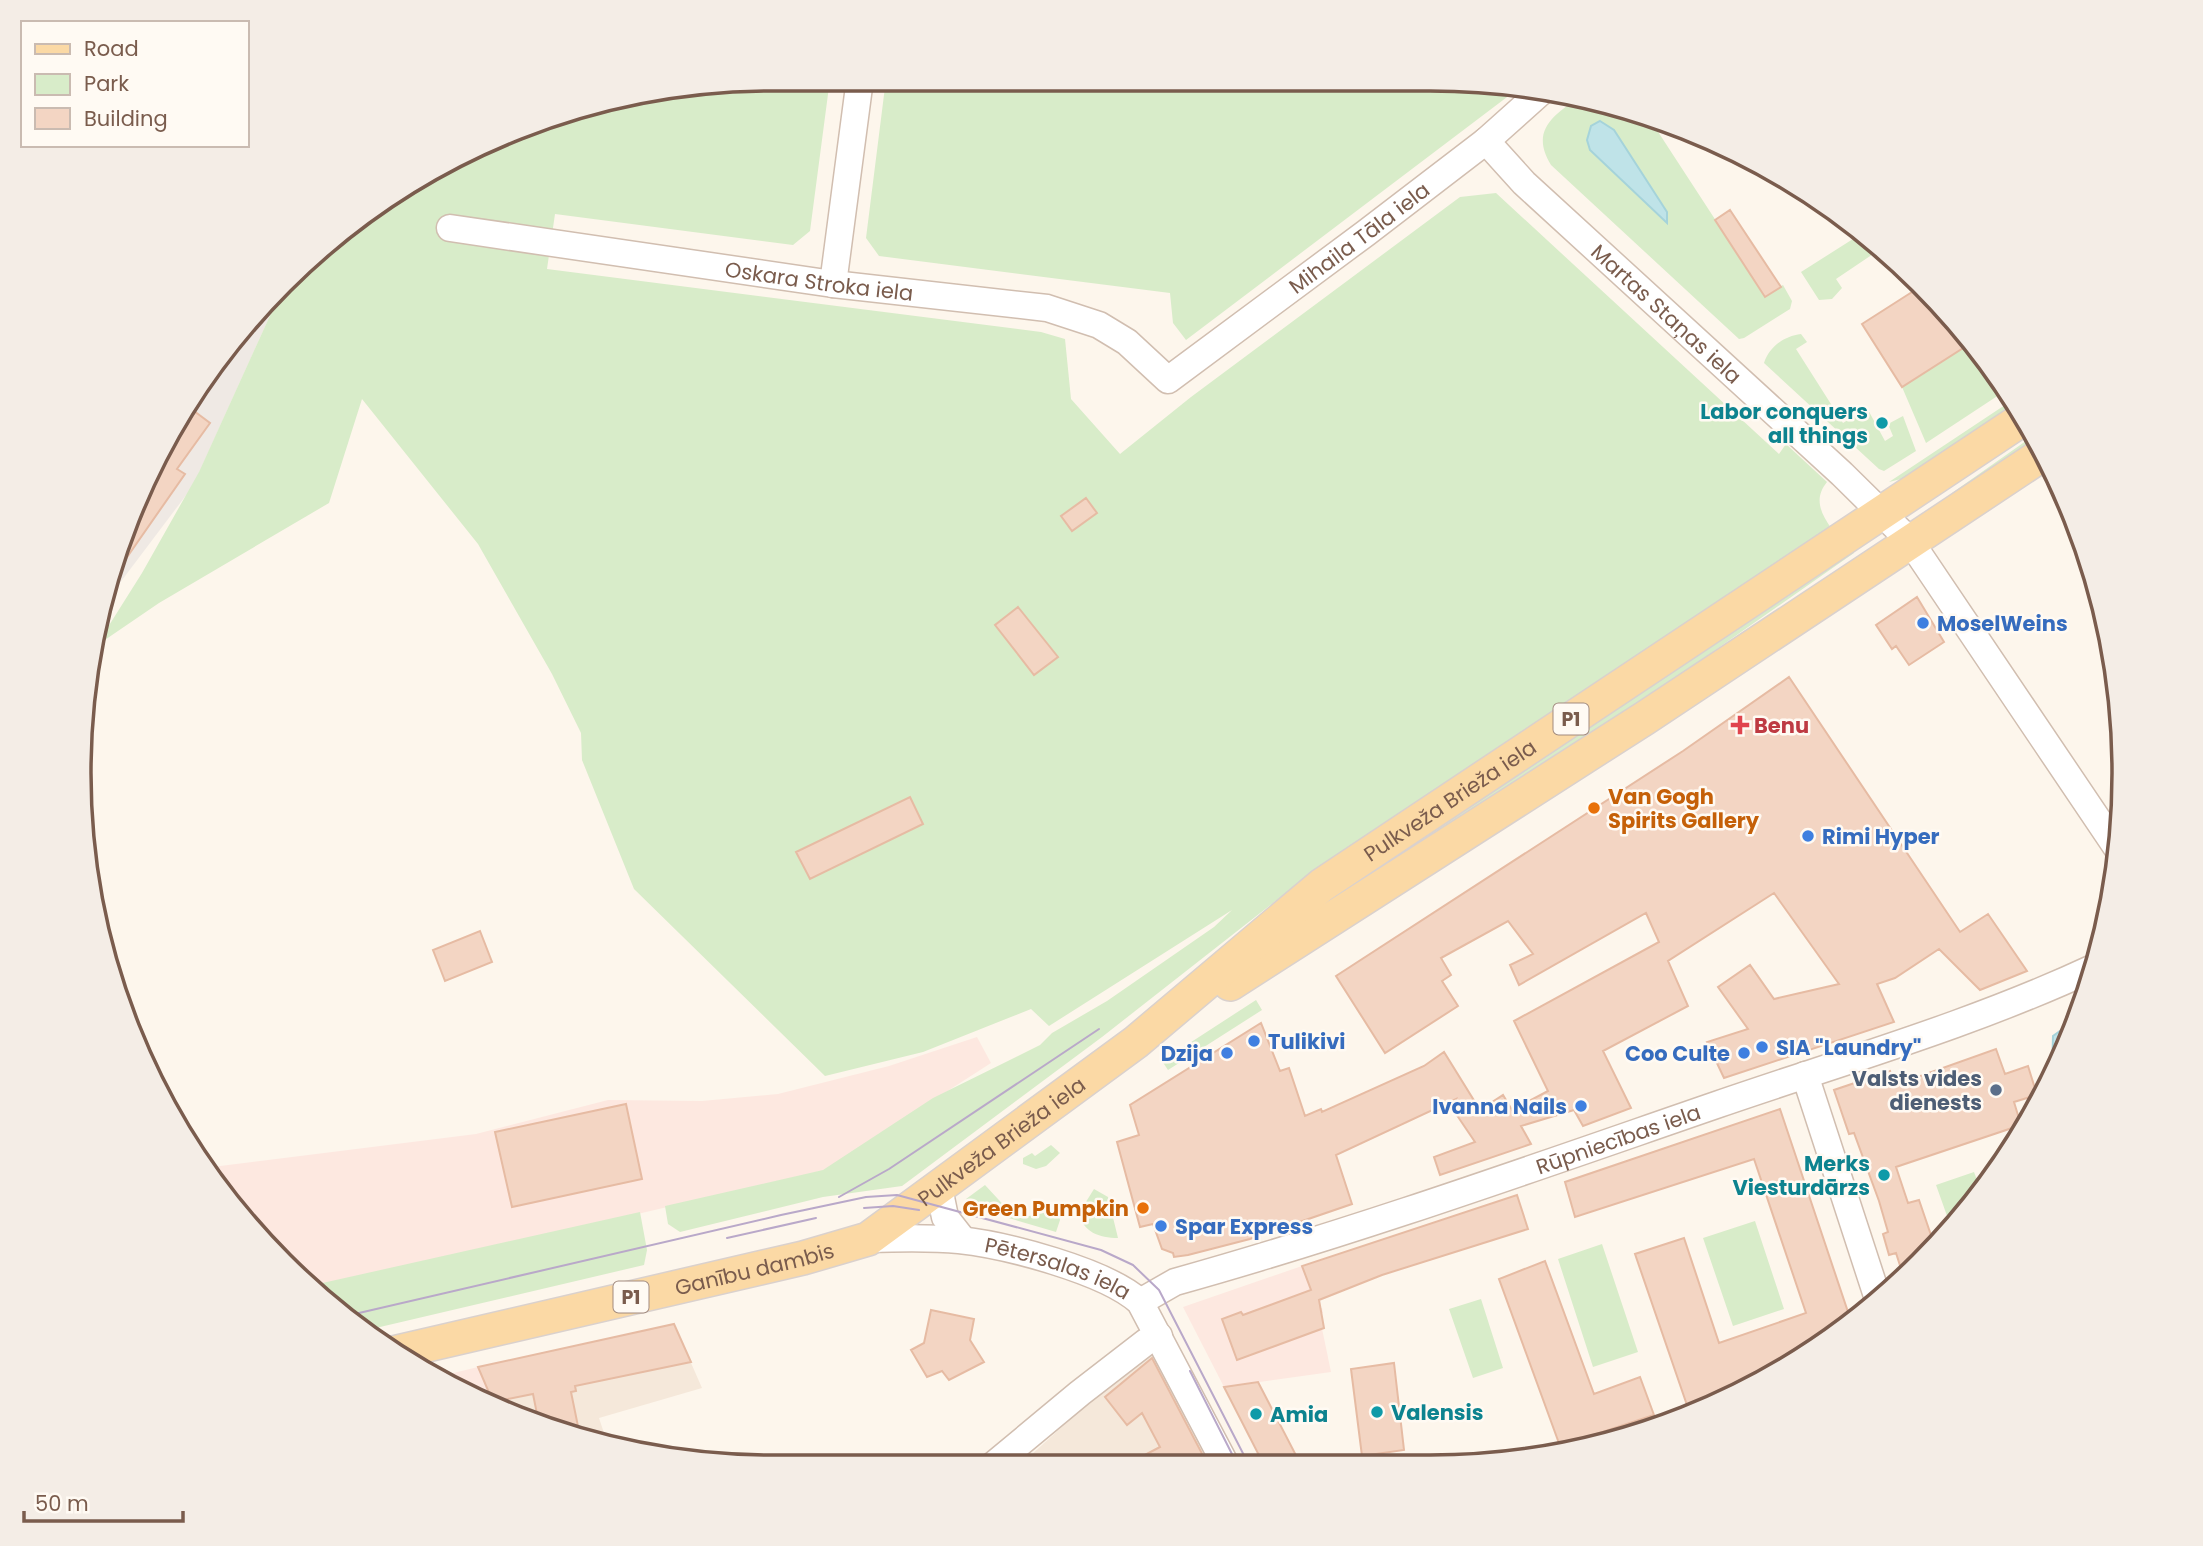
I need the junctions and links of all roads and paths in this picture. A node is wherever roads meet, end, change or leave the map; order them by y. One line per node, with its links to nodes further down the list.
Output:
1 (858, 91): 5 (street)
2 (1533, 99): 3 (street, Mihaila Tāla iela)
3 (1486, 141): 6 (street, Mihaila Tāla iela); 9 (street, Martas Staņas iela)
4 (450, 228): 5 (street, Oskara Stroka iela)
5 (833, 284): 6 (street, Oskara Stroka iela)
6 (1168, 380)
7 (2016, 424): 9 (main road, Pulkveža Brieža iela / P1)
8 (2035, 459): 10 (main road, Pulkveža Brieža iela / P1)
9 (1880, 513): 10 (street, Martas Staņas iela); 12 (main road, Pulkveža Brieža iela / P1)
10 (1910, 541): 11 (street, Martas Staņas iela); 13 (main road, Pulkveža Brieža iela / P1)
11 (2109, 836)
12 (1322, 885): 13 (main road); 15 (main road, Pulkveža Brieža iela / P1)
13 (1339, 917): 15 (main road, Pulkveža Brieža iela / P1)
14 (2082, 972): 16 (street, Rūpniecības iela)
15 (1136, 1042): 17 (main road, Pulkveža Brieža iela / P1)
16 (1805, 1075): 20 (street); 21 (street, Rūpniecības iela)
17 (939, 1188): 18 (main road, Pulkveža Brieža iela / P1); 19 (street)
18 (868, 1239): 19 (street, Pētersalas iela); 23 (main road, Ganību dambis / P1)
19 (963, 1240): 21 (street, Pētersalas iela)
20 (1875, 1290)
21 (1140, 1302): 22 (street, Pētersalas iela)
22 (1159, 1336): 24 (street); 25 (street, Pētersalas iela)
23 (409, 1349)
24 (1005, 1455)
25 (1221, 1455)

